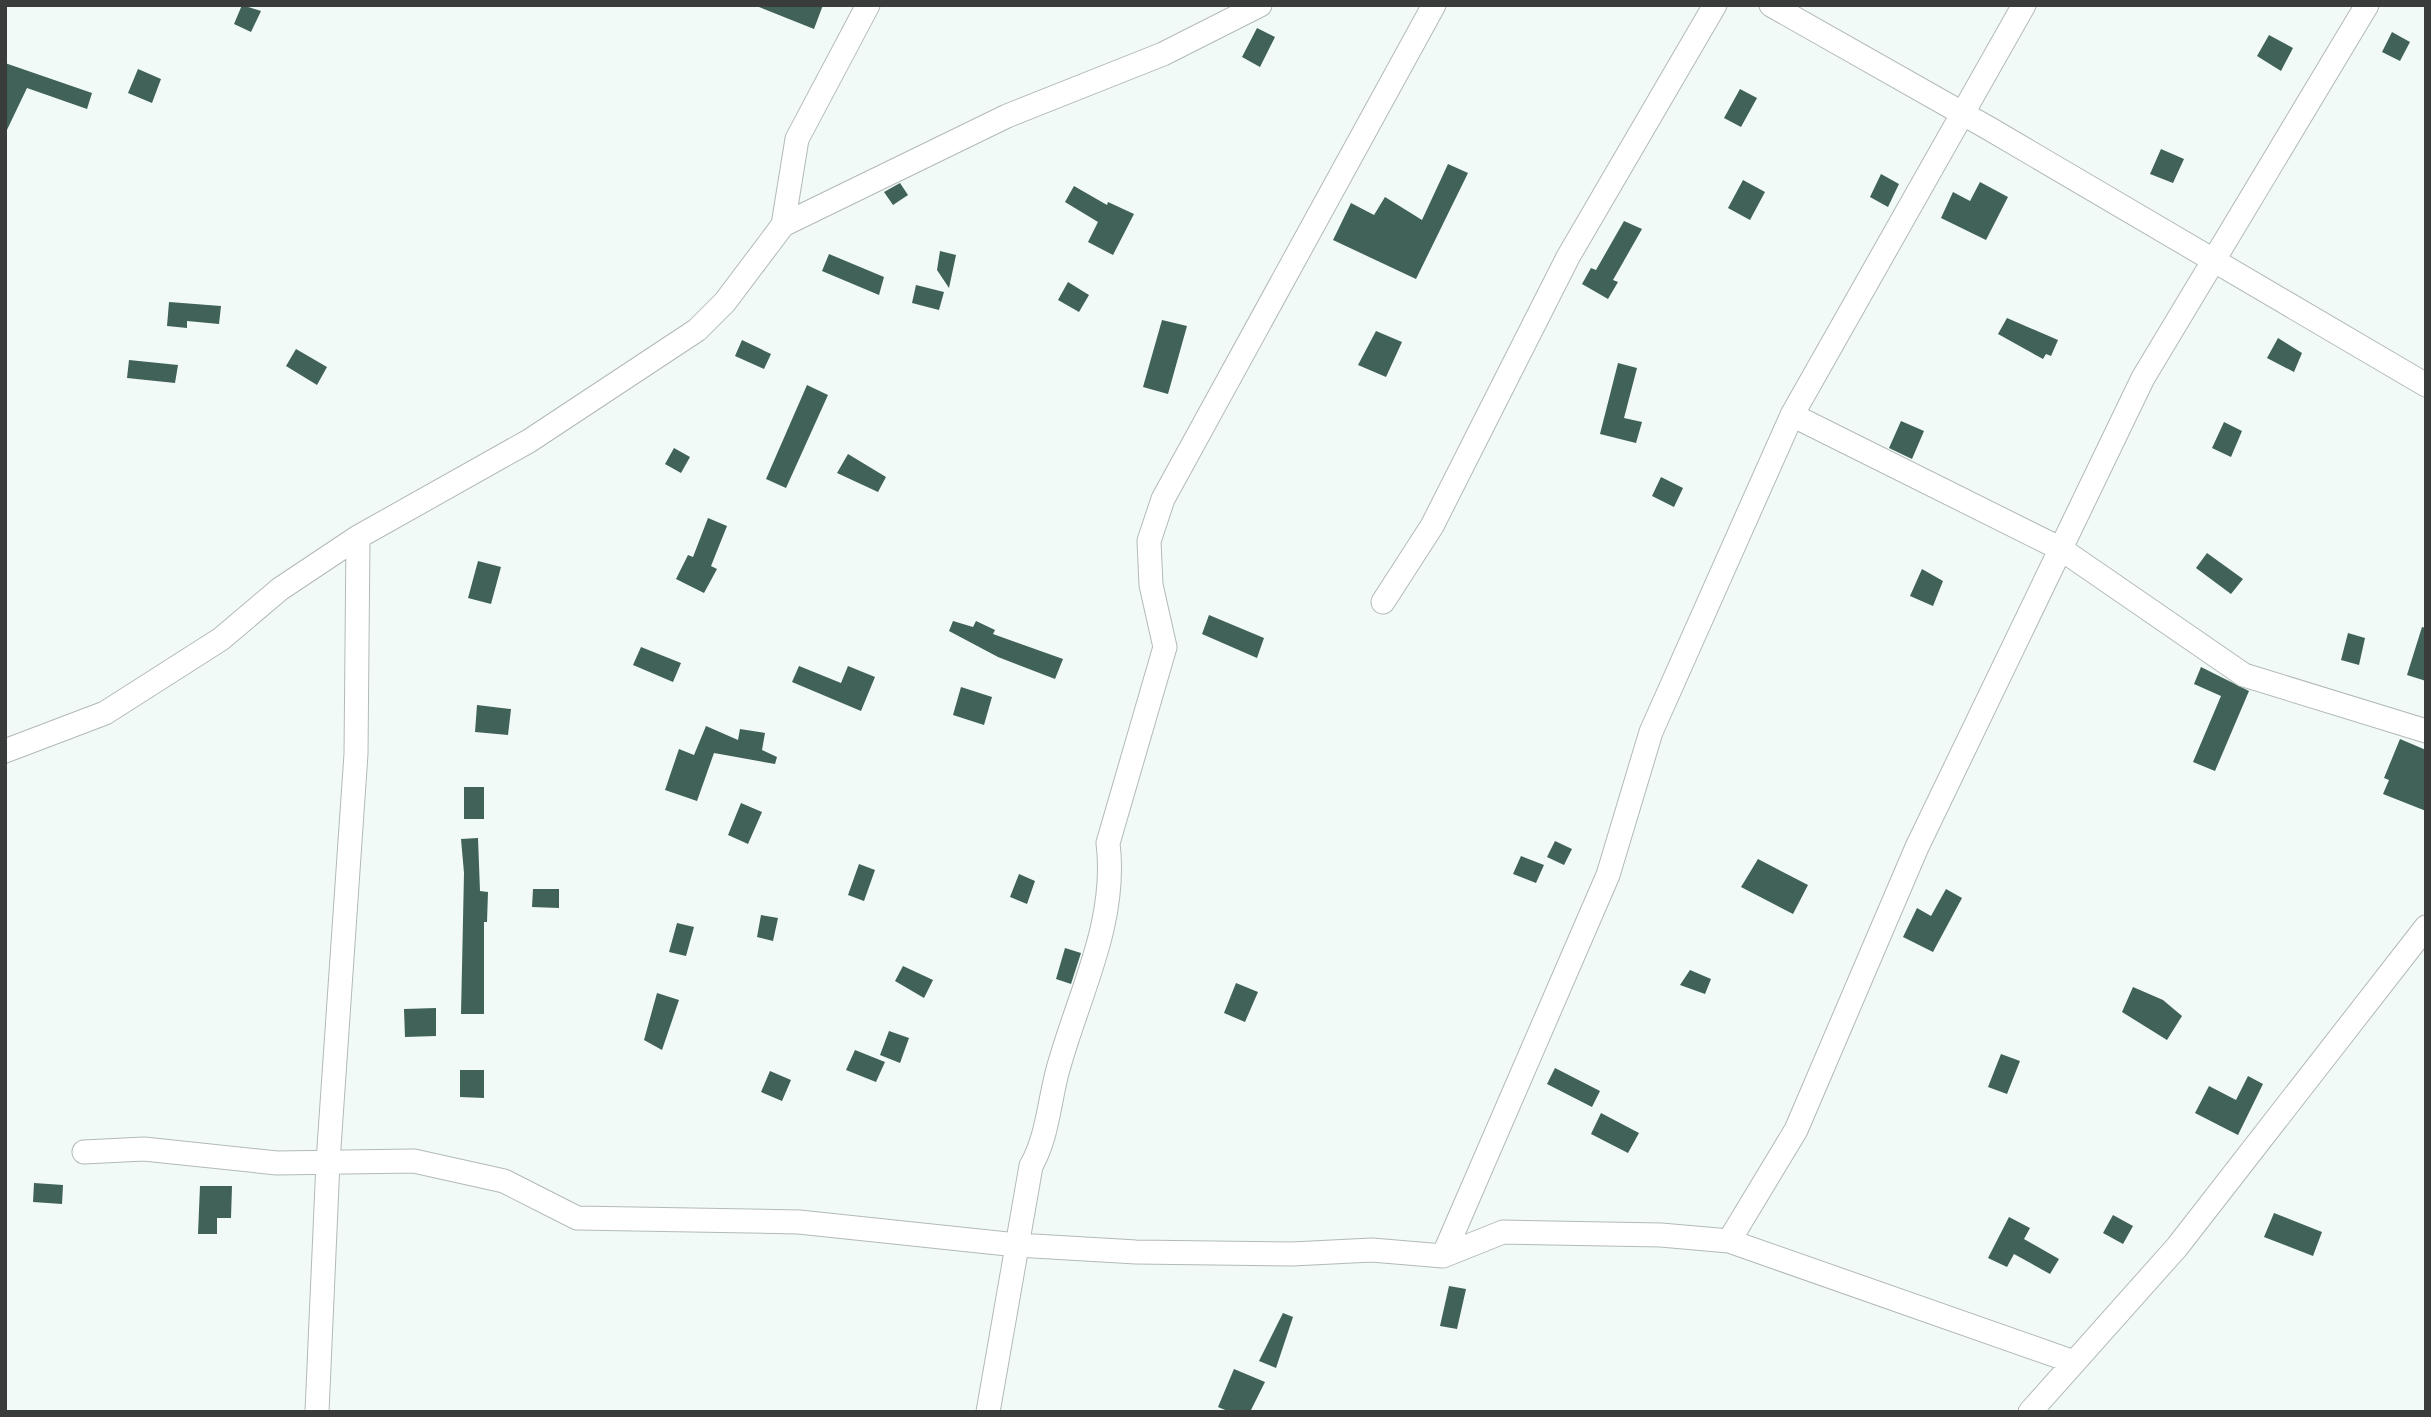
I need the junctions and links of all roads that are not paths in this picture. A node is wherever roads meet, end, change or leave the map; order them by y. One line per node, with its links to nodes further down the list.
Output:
1 (868, 5): 9 (street)
2 (1259, 5): 9 (street)
3 (1434, 5): 22 (street)
4 (1715, 5): 15 (street)
5 (1771, 5): 8 (street)
6 (2024, 5): 8 (street)
7 (2367, 5): 10 (street)
8 (1963, 114): 10 (street); 12 (street)
9 (783, 225): 13 (street)
10 (2213, 260): 11 (street); 14 (street)
11 (2426, 385)
12 (1792, 415): 14 (street); 23 (street)
13 (358, 537): 17 (street); 20 (street)
14 (2060, 549): 16 (street); 21 (street)
15 (1383, 602)
16 (2426, 731)
17 (5, 751)
18 (2426, 927): 24 (street)
19 (84, 1152): 20 (street)
20 (328, 1162): 22 (street); 25 (street)
21 (1729, 1241): 23 (street); 24 (street)
22 (1017, 1245): 23 (street); 26 (street)
23 (1443, 1256)
24 (2074, 1362): 27 (street)
25 (317, 1412)
26 (988, 1412)
27 (2030, 1412)

